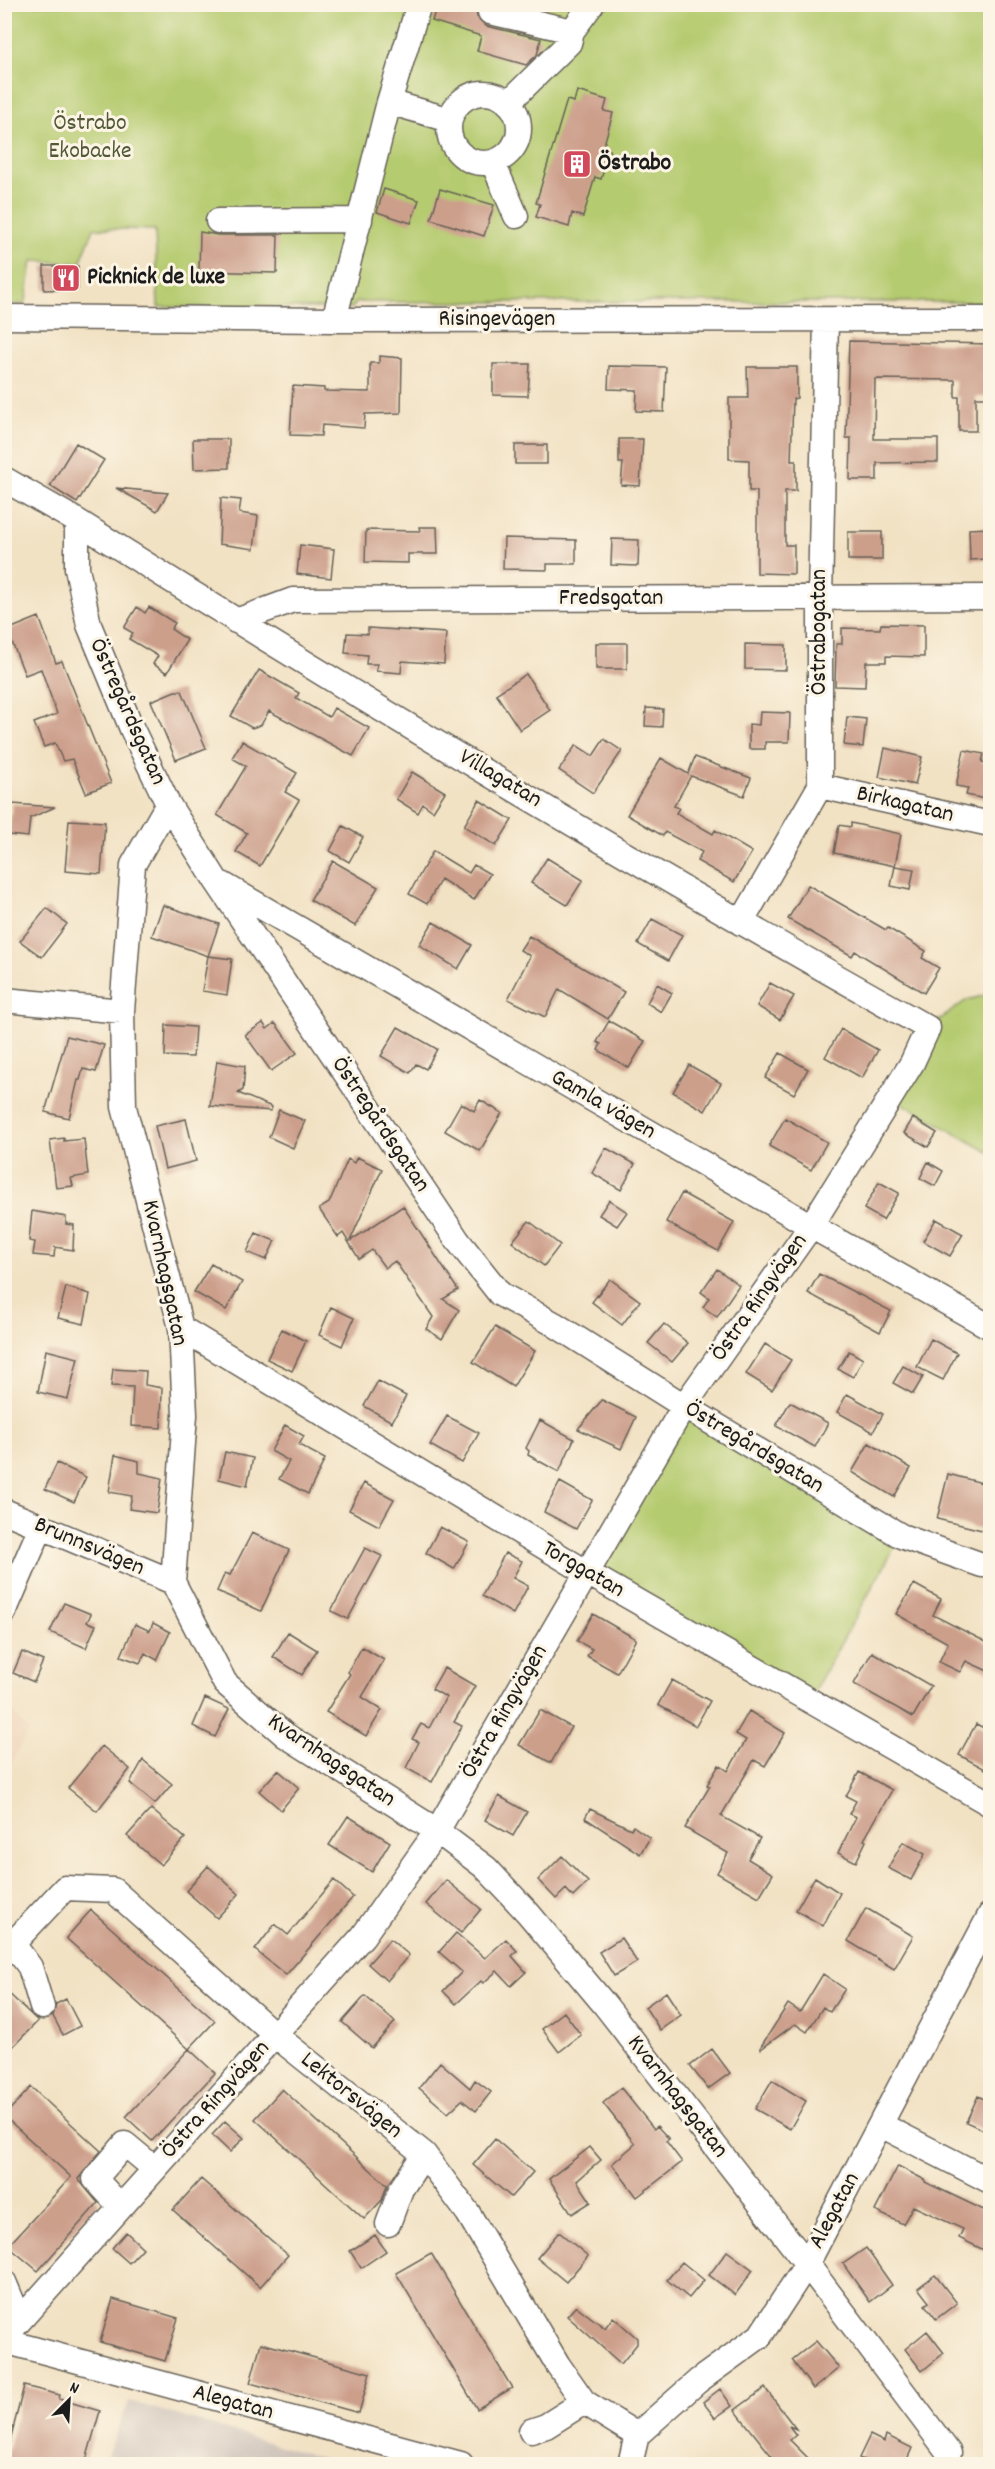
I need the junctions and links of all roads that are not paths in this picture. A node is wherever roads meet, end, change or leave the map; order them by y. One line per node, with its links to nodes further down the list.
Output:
1 (419, 4): 5 (street)
2 (592, 4): 4 (street)
3 (490, 12): 4 (street)
4 (572, 31): 6 (street)
5 (388, 102): 7 (street); 10 (street)
6 (508, 103): 7 (street); 8 (street)
7 (450, 120): 8 (street)
8 (493, 162): 9 (street)
9 (516, 216)
10 (360, 220): 11 (street); 14 (street)
11 (218, 221)
12 (4, 317): 14 (street, Risingevägen)
13 (990, 319): 15 (street, Risingevägen)
14 (334, 320): 15 (street, Risingevägen)
15 (826, 320): 19 (street, Östrabogatan)
16 (4, 479): 17 (street)
17 (77, 521): 20 (street, Villagatan); 22 (street, Östregårdsgatan)
18 (990, 597): 19 (street, Fredsgatan)
19 (820, 598): 20 (street, Fredsgatan); 21 (street, Östrabogatan)
20 (236, 621): 25 (street, Villagatan)
21 (820, 786): 23 (street, Birkagatan); 25 (street, Östrabogatan)
22 (168, 804): 24 (street, Östregårdsgatan); 27 (street, Kvarnhagsgatan)
23 (990, 824)
24 (217, 882): 29 (street, Gamla vägen); 32 (street, Östregårdsgatan)
25 (741, 923): 28 (street, Villagatan)
26 (4, 1000): 27 (street)
27 (122, 1011): 31 (street, Kvarnhagsgatan)
28 (928, 1028): 29 (street, Östra Ringvägen)
29 (811, 1226): 30 (street, Gamla vägen); 32 (street, Östra Ringvägen)
30 (990, 1327)
31 (181, 1328): 36 (street, Torggatan); 37 (street, Kvarnhagsgatan)
32 (684, 1406): 35 (street, Östregårdsgatan); 36 (street, Östra Ringvägen)
33 (4, 1511): 34 (street, Brunnsvägen)
34 (41, 1527): 37 (street, Brunnsvägen); 38 (street)
35 (990, 1565)
36 (586, 1572): 39 (street, Torggatan); 40 (street, Östra Ringvägen)
37 (173, 1582): 40 (street, Kvarnhagsgatan)
38 (4, 1612)
39 (990, 1804)
40 (437, 1831): 44 (street, Östra Ringvägen); 51 (street, Kvarnhagsgatan)
41 (990, 1915): 45 (street, Alegatan)
42 (9, 1948): 43 (street); 44 (street, Lektorsvägen)
43 (42, 2007)
44 (274, 2035): 46 (street, Lektorsvägen); 47 (street, Östra Ringvägen)
45 (881, 2125): 48 (street); 51 (street, Alegatan)
46 (424, 2154): 50 (street); 54 (street, Lektorsvägen)
47 (155, 2169): 49 (street, Östra Ringvägen); 49 (street)
48 (990, 2181)
49 (121, 2207): 53 (street, Östra Ringvägen)
50 (388, 2224)
51 (807, 2264): 56 (street, Alegatan); 57 (street, Kvarnhagsgatan)
52 (4, 2282): 53 (street)
53 (10, 2333): 58 (street, Alegatan)
54 (584, 2402): 55 (street); 56 (street, Lektorsvägen)
55 (531, 2431)
56 (637, 2435): 59 (street)
57 (949, 2452)
58 (461, 2464)
59 (630, 2464)

